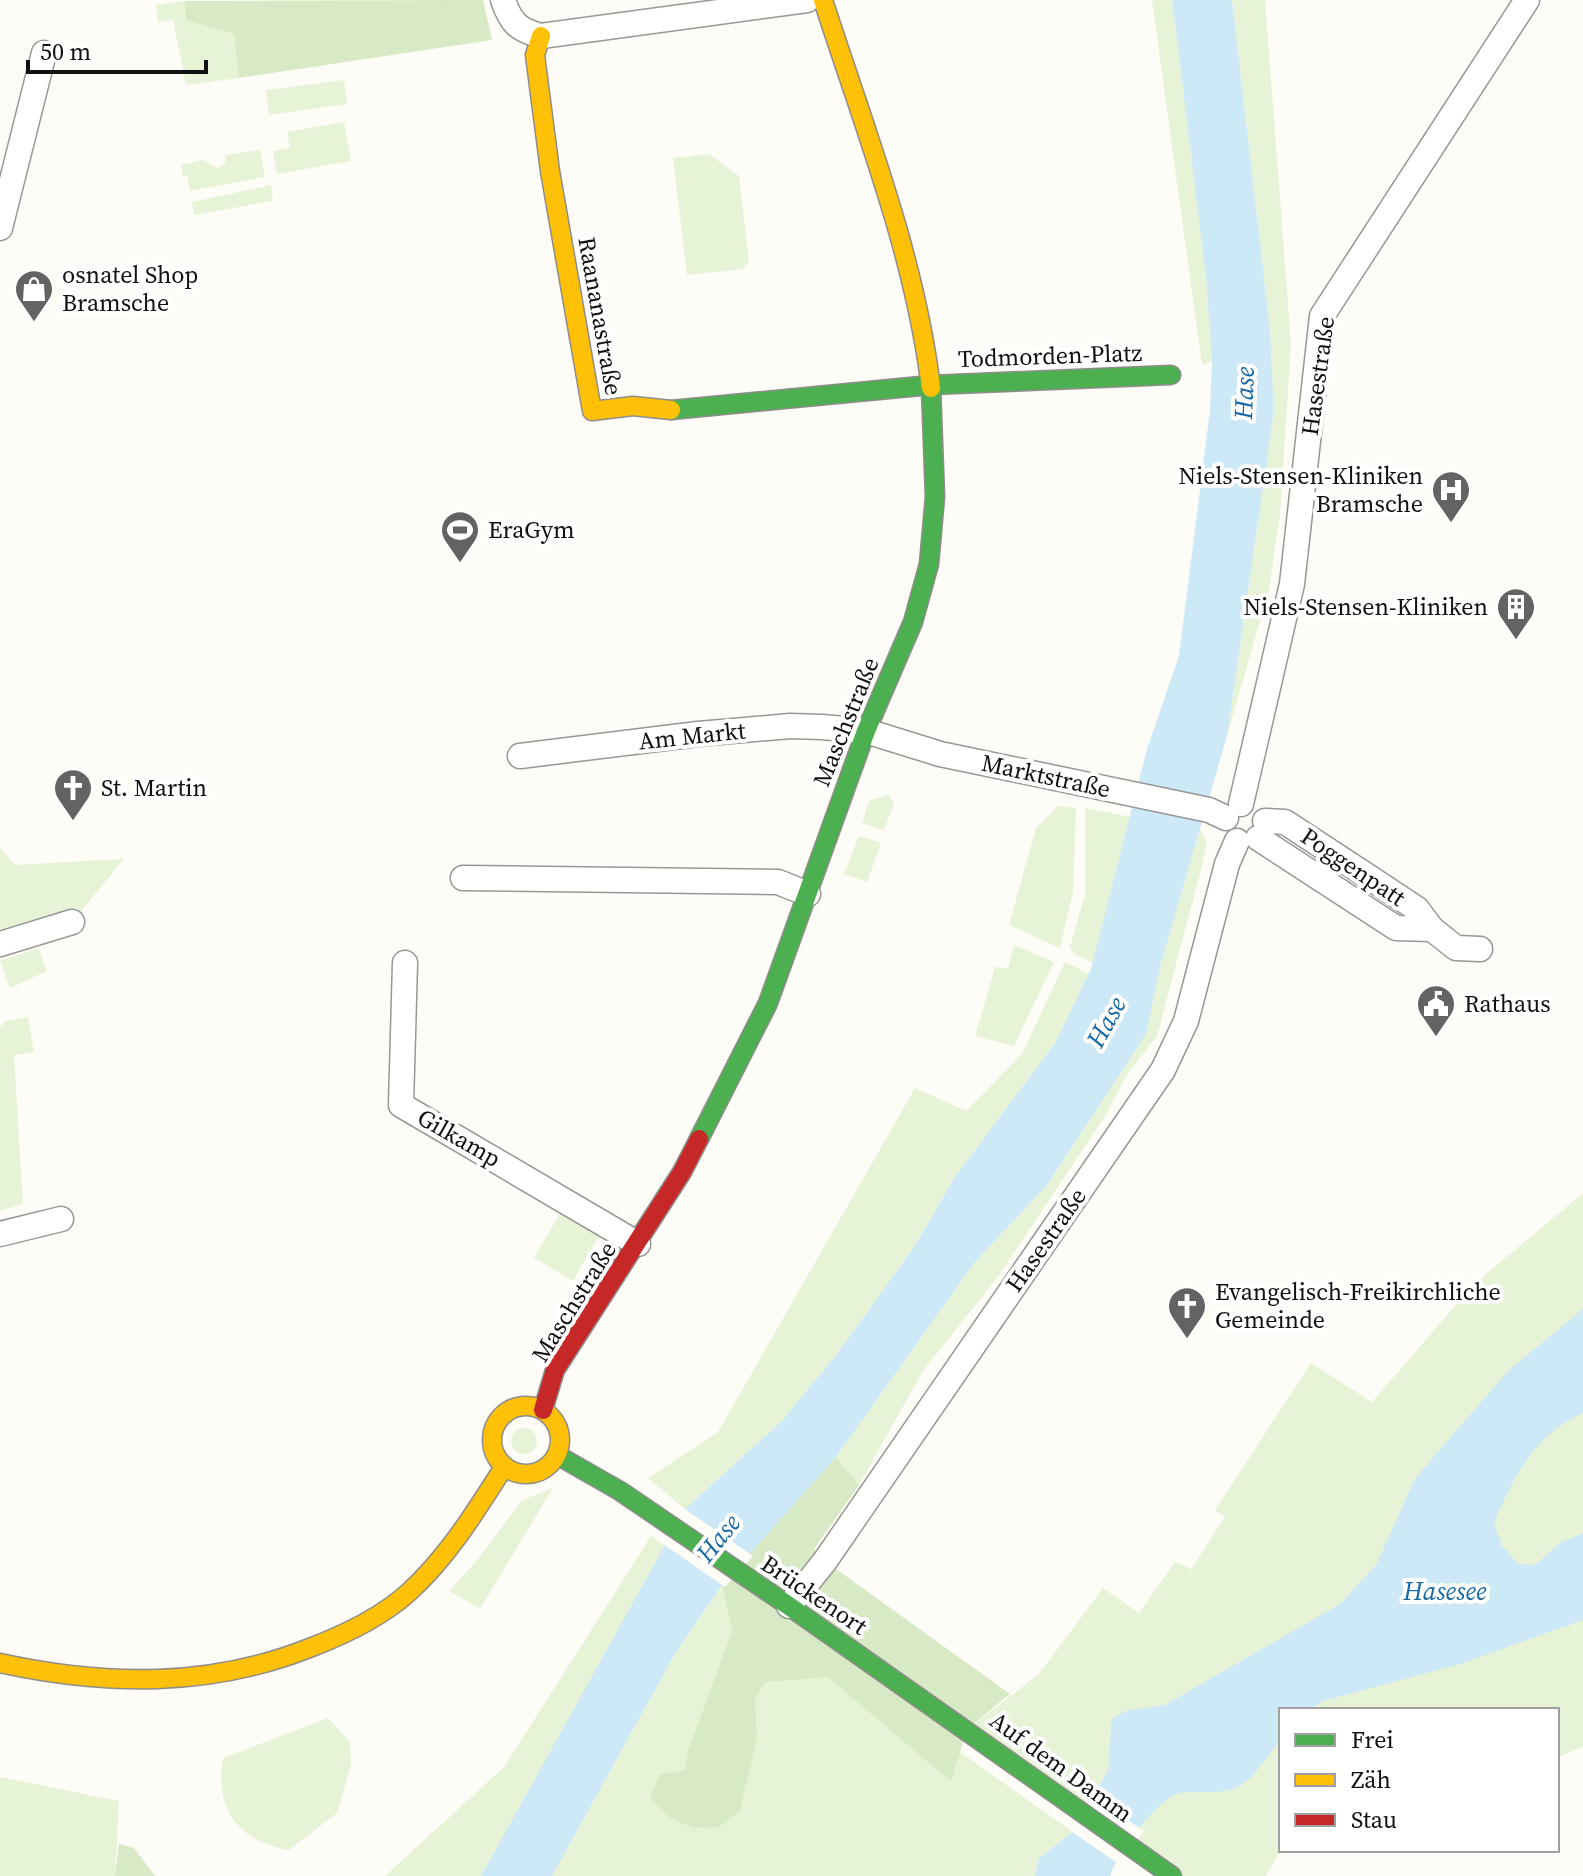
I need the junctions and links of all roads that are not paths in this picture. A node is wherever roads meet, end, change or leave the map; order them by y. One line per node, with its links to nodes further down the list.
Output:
1 (503, 0): 5 (street)
2 (807, 0): 5 (street)
3 (823, 0): 9 (main road, Maschstraße)
4 (1527, 0): 12 (street, Hasestraße)
5 (541, 36): 9 (main road, Raananastraße)
6 (44, 53): 7 (street)
7 (0, 228)
8 (1171, 375): 9 (main road, Todmorden-Platz)
9 (931, 385): 10 (main road, Maschstraße)
10 (866, 731): 11 (street, Am Markt); 12 (street, Marktstraße); 15 (main road, Maschstraße)
11 (520, 756)
12 (1225, 811): 13 (street); 13 (street, Poggenpatt)
13 (1253, 833): 18 (street, Poggenpatt); 26 (street, Hasestraße)
14 (463, 878): 15 (street)
15 (808, 894): 22 (main road, Maschstraße)
16 (72, 922): 17 (street)
17 (0, 944)
18 (1480, 949)
19 (405, 963): 22 (street, Gilkamp)
20 (61, 1219): 21 (street)
21 (0, 1234)
22 (638, 1244): 23 (main road, Maschstraße)
23 (543, 1410): 24 (main road); 25 (main road)
24 (557, 1455): 25 (main road); 26 (main road, Brückenort)
25 (504, 1467): 27 (main road)
26 (789, 1606): 28 (main road, Brückenort)
27 (0, 1663)
28 (921, 1698): 29 (main road, Auf dem Damm)
29 (1172, 1876)

